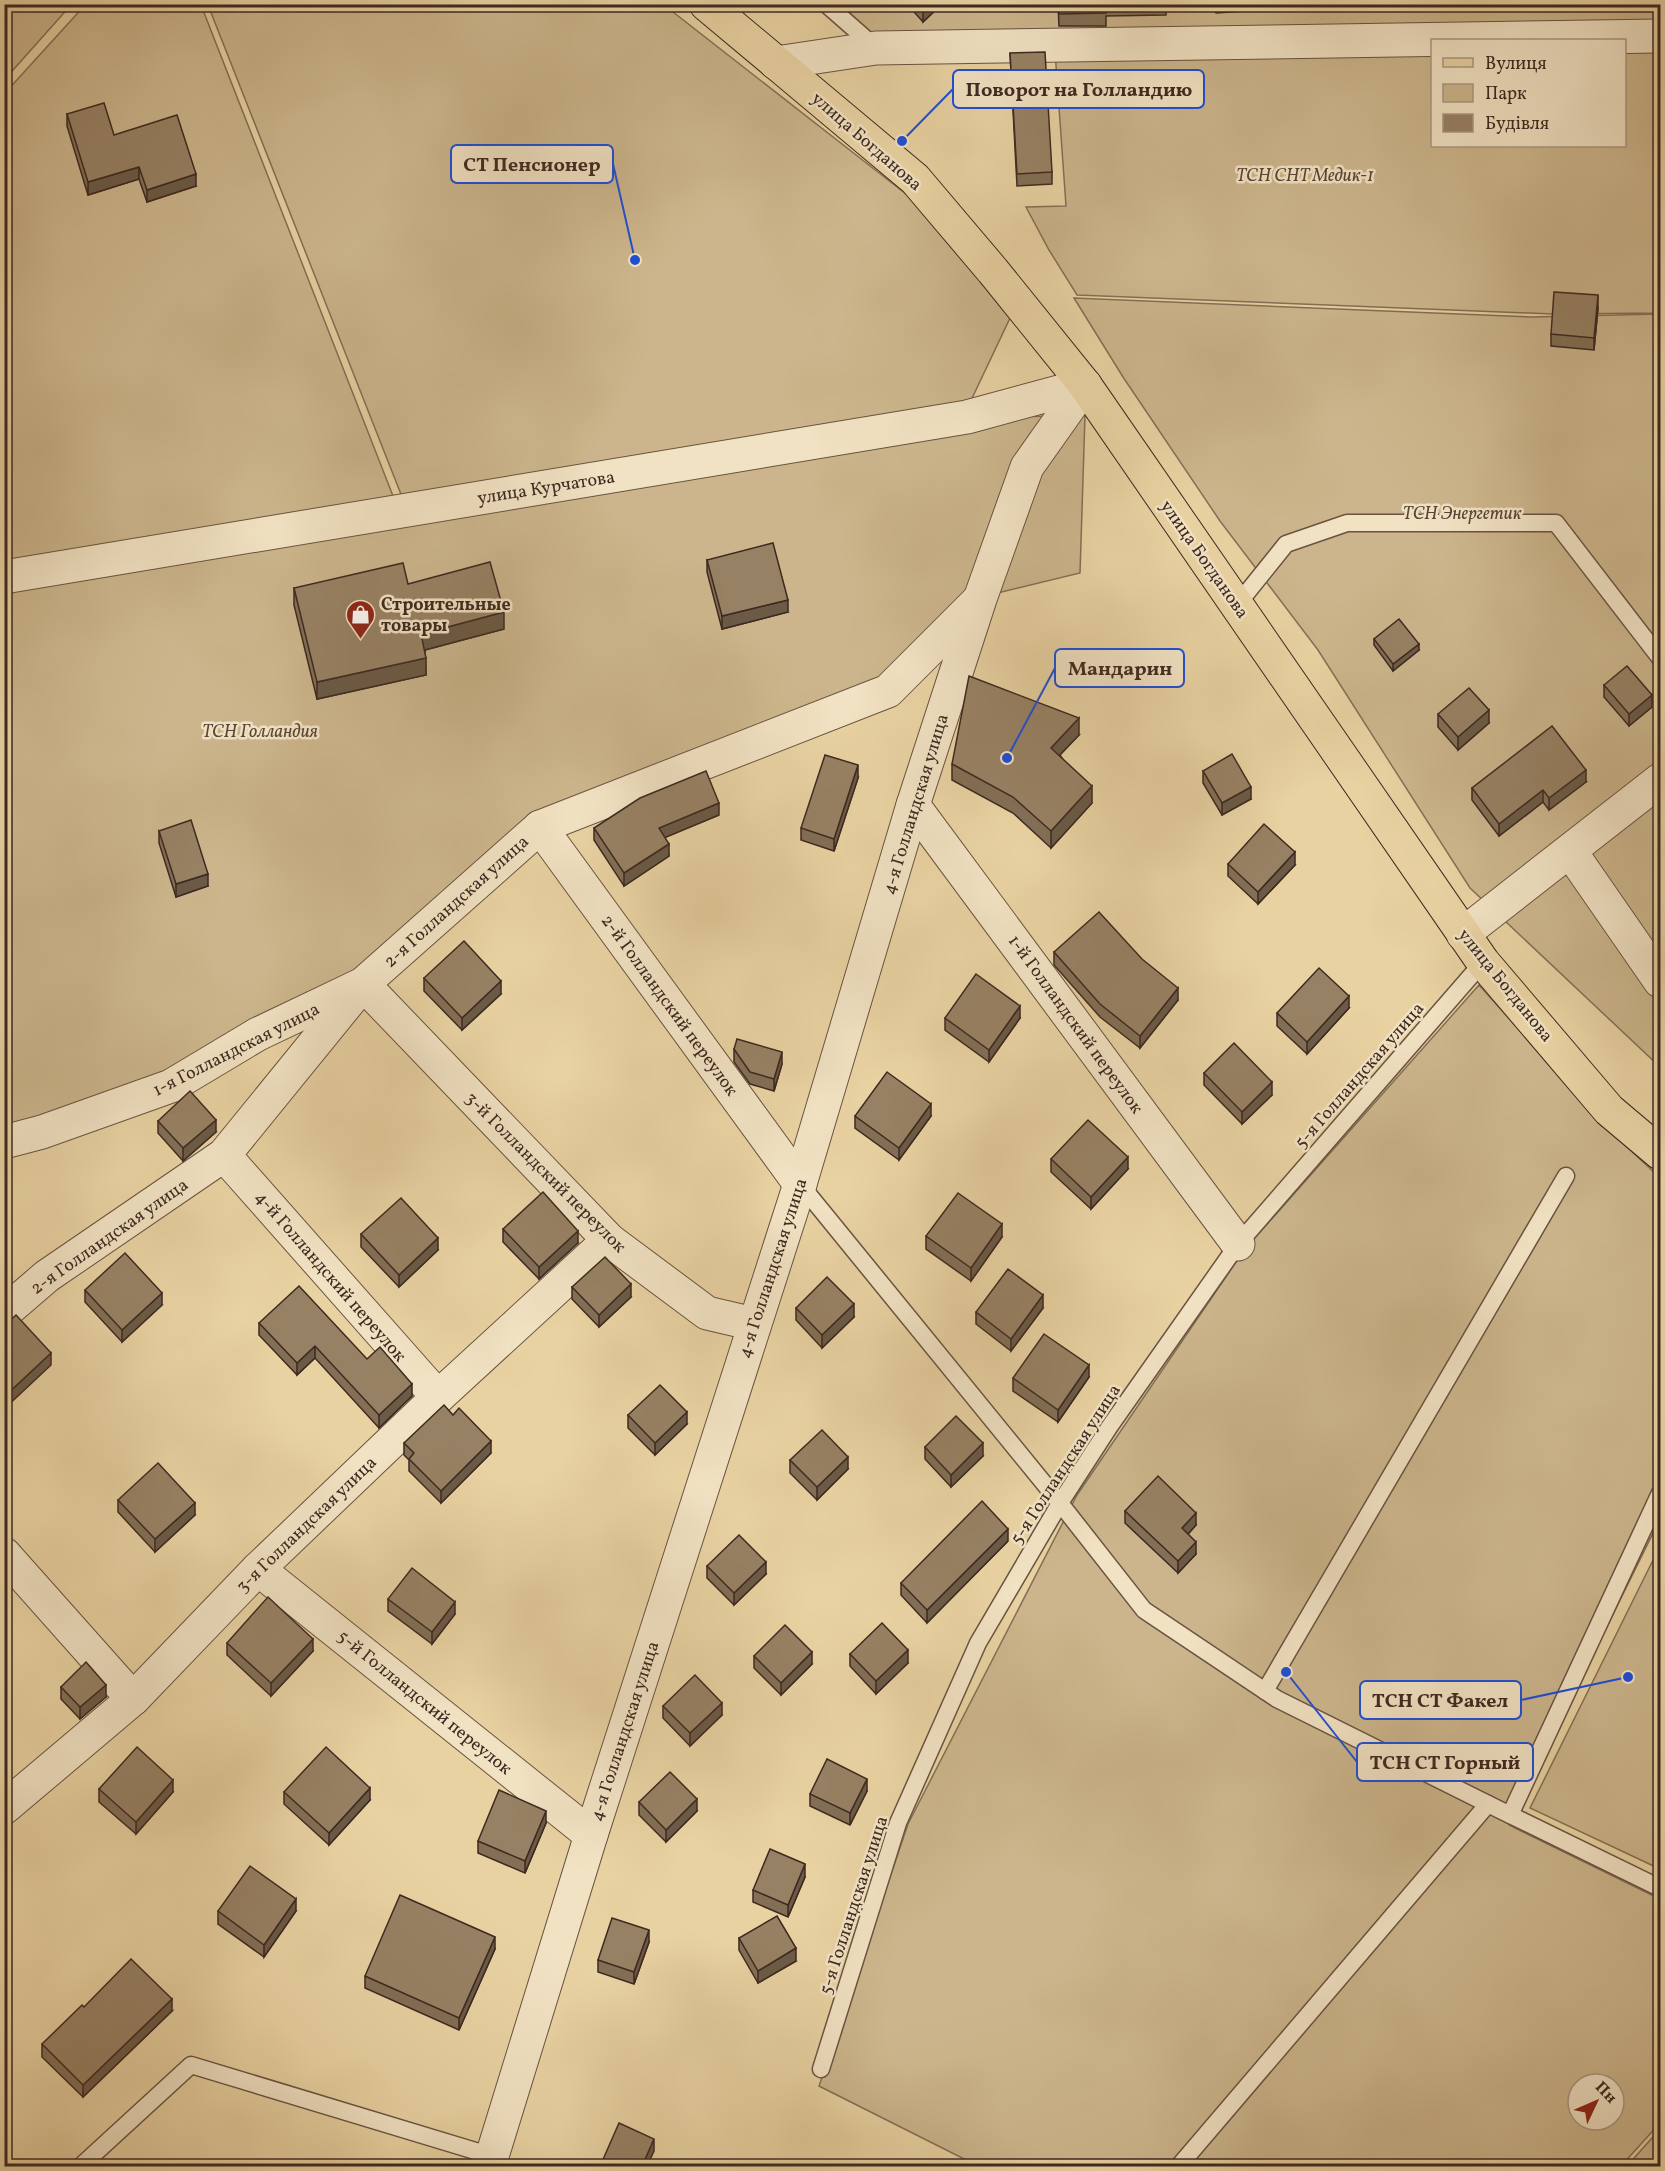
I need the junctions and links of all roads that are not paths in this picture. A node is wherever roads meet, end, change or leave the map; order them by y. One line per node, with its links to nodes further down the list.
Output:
1 (706, 4): 7 (main road, улица Богданова)
2 (826, 4): 6 (lane)
3 (1660, 36): 4 (street)
4 (1464, 39)
5 (1431, 40): 6 (street)
6 (876, 48): 7 (street)
7 (776, 63): 8 (main road, улица Богданова)
8 (1085, 385): 9 (street, улица Курчатова); 10 (street, 4-я Голландская улица); 11 (main road, улица Богданова)
9 (4, 577)
10 (980, 599): 14 (street, 4-я Голландская улица); 15 (street, 2-я Голландская улица)
11 (1237, 605): 12 (lane); 17 (main road, улица Богданова)
12 (1660, 658)
13 (1660, 780): 16 (street)
14 (914, 805): 25 (street, 4-я Голландская улица); 27 (street, 1-й Голландский переулок)
15 (540, 827): 20 (street, 2-я Голландская улица); 25 (street, 2-й Голландский переулок)
16 (1570, 851): 17 (street); 19 (street)
17 (1463, 934): 18 (main road, улица Богданова)
18 (1483, 962): 22 (main road, улица Богданова); 27 (lane, 5-я Голландская улица)
19 (1660, 981)
20 (363, 984): 21 (street, 1-я Голландская улица); 23 (street, 2-я Голландская улица); 26 (street, 3-й Голландский переулок)
21 (4, 1142)
22 (1660, 1153)
23 (224, 1155): 28 (street, 2-я Голландская улица); 30 (street, 4-й Голландский переулок)
24 (1566, 1176): 35 (lane)
25 (800, 1184): 29 (street, 4-я Голландская улица); 32 (lane)
26 (609, 1240): 29 (street, 3-й Голландский переулок); 30 (street, 3-я Голландская улица)
27 (1238, 1244): 32 (lane, 5-я Голландская улица)
28 (4, 1313)
29 (754, 1324): 40 (street, 4-я Голландская улица)
30 (438, 1397): 34 (street, 3-я Голландская улица)
31 (1660, 1493): 39 (lane)
32 (1060, 1503): 35 (lane); 42 (lane, 5-я Голландская улица)
33 (4, 1554): 36 (street)
34 (258, 1569): 36 (street, 3-я Голландская улица); 40 (street, 5-й Голландский переулок)
35 (1265, 1691): 37 (lane)
36 (133, 1699): 38 (street, 3-я Голландская улица)
37 (1488, 1804): 39 (lane); 45 (lane)
38 (4, 1808)
39 (1510, 1815): 41 (lane)
40 (591, 1835): 43 (street, 4-я Голландская улица)
41 (1660, 1888)
42 (821, 2069)
43 (490, 2161): 44 (lane)
44 (81, 2166)
45 (1179, 2166)

